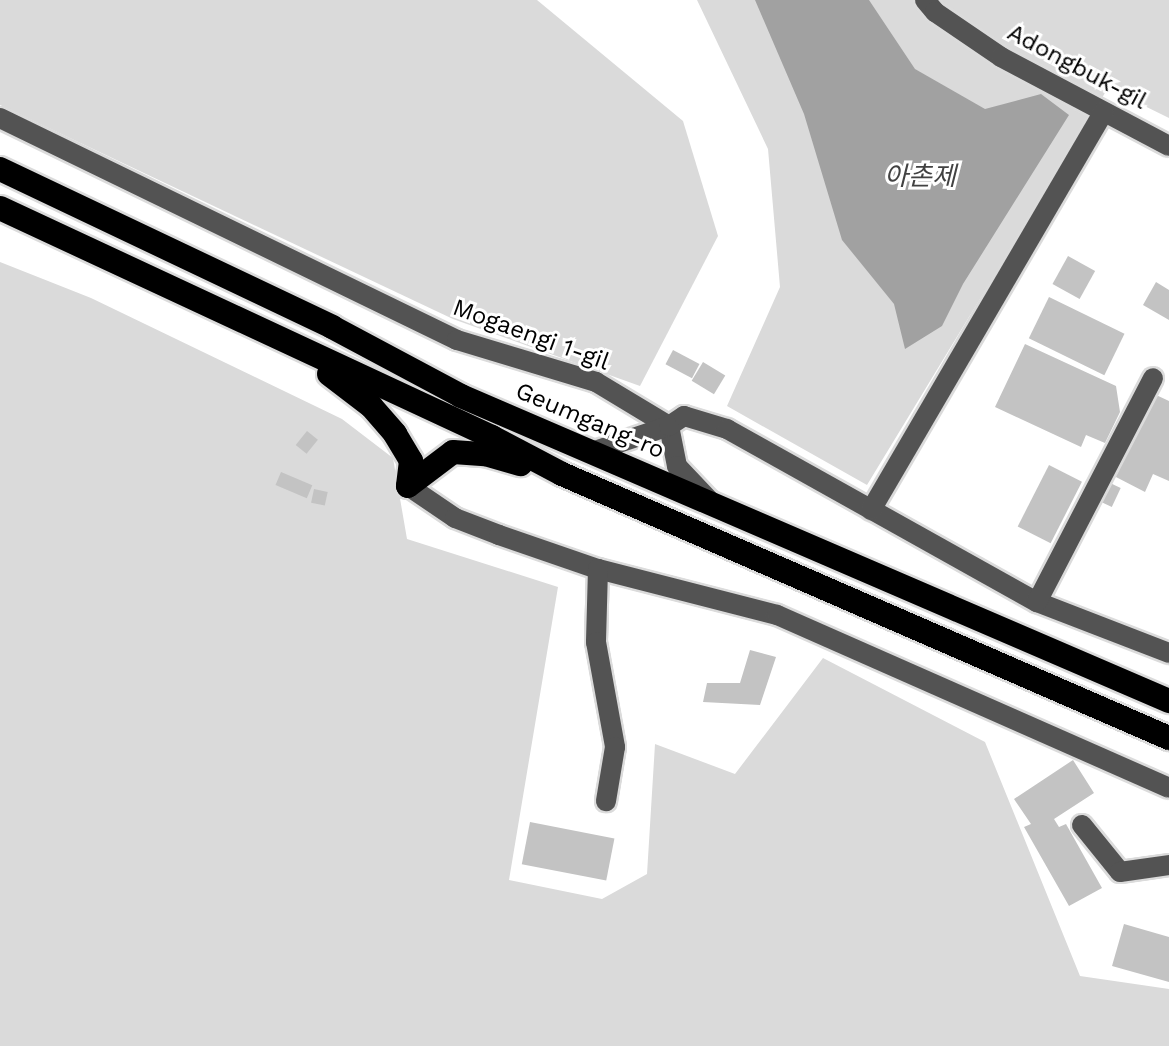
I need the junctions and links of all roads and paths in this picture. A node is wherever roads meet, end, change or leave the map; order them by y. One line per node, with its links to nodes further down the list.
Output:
1 (925, 0): 2 (street, Adongbuk-gil)
2 (1104, 112): 4 (street, Adongbuk-gil); 14 (street)
3 (0, 118): 9 (street, Mogaengi 1-gil)
4 (1169, 146)
5 (0, 169): 10 (highway, Geumgang-ro)
6 (0, 208): 7 (highway)
7 (291, 347): 11 (highway); 12 (highway)
8 (1153, 378): 16 (street)
9 (669, 426): 10 (street); 13 (street); 14 (street)
10 (592, 452): 13 (highway, Geumgang-ro)
11 (562, 474): 12 (highway); 19 (highway)
12 (408, 486): 15 (street)
13 (715, 506): 18 (highway, Geumgang-ro)
14 (871, 510): 16 (street)
15 (598, 569): 20 (street); 21 (street)
16 (1037, 602): 17 (street)
17 (1169, 653)
18 (1169, 701)
19 (1169, 738)
20 (1169, 788)
21 (606, 801)
22 (1082, 825): 23 (street)
23 (1169, 865)

